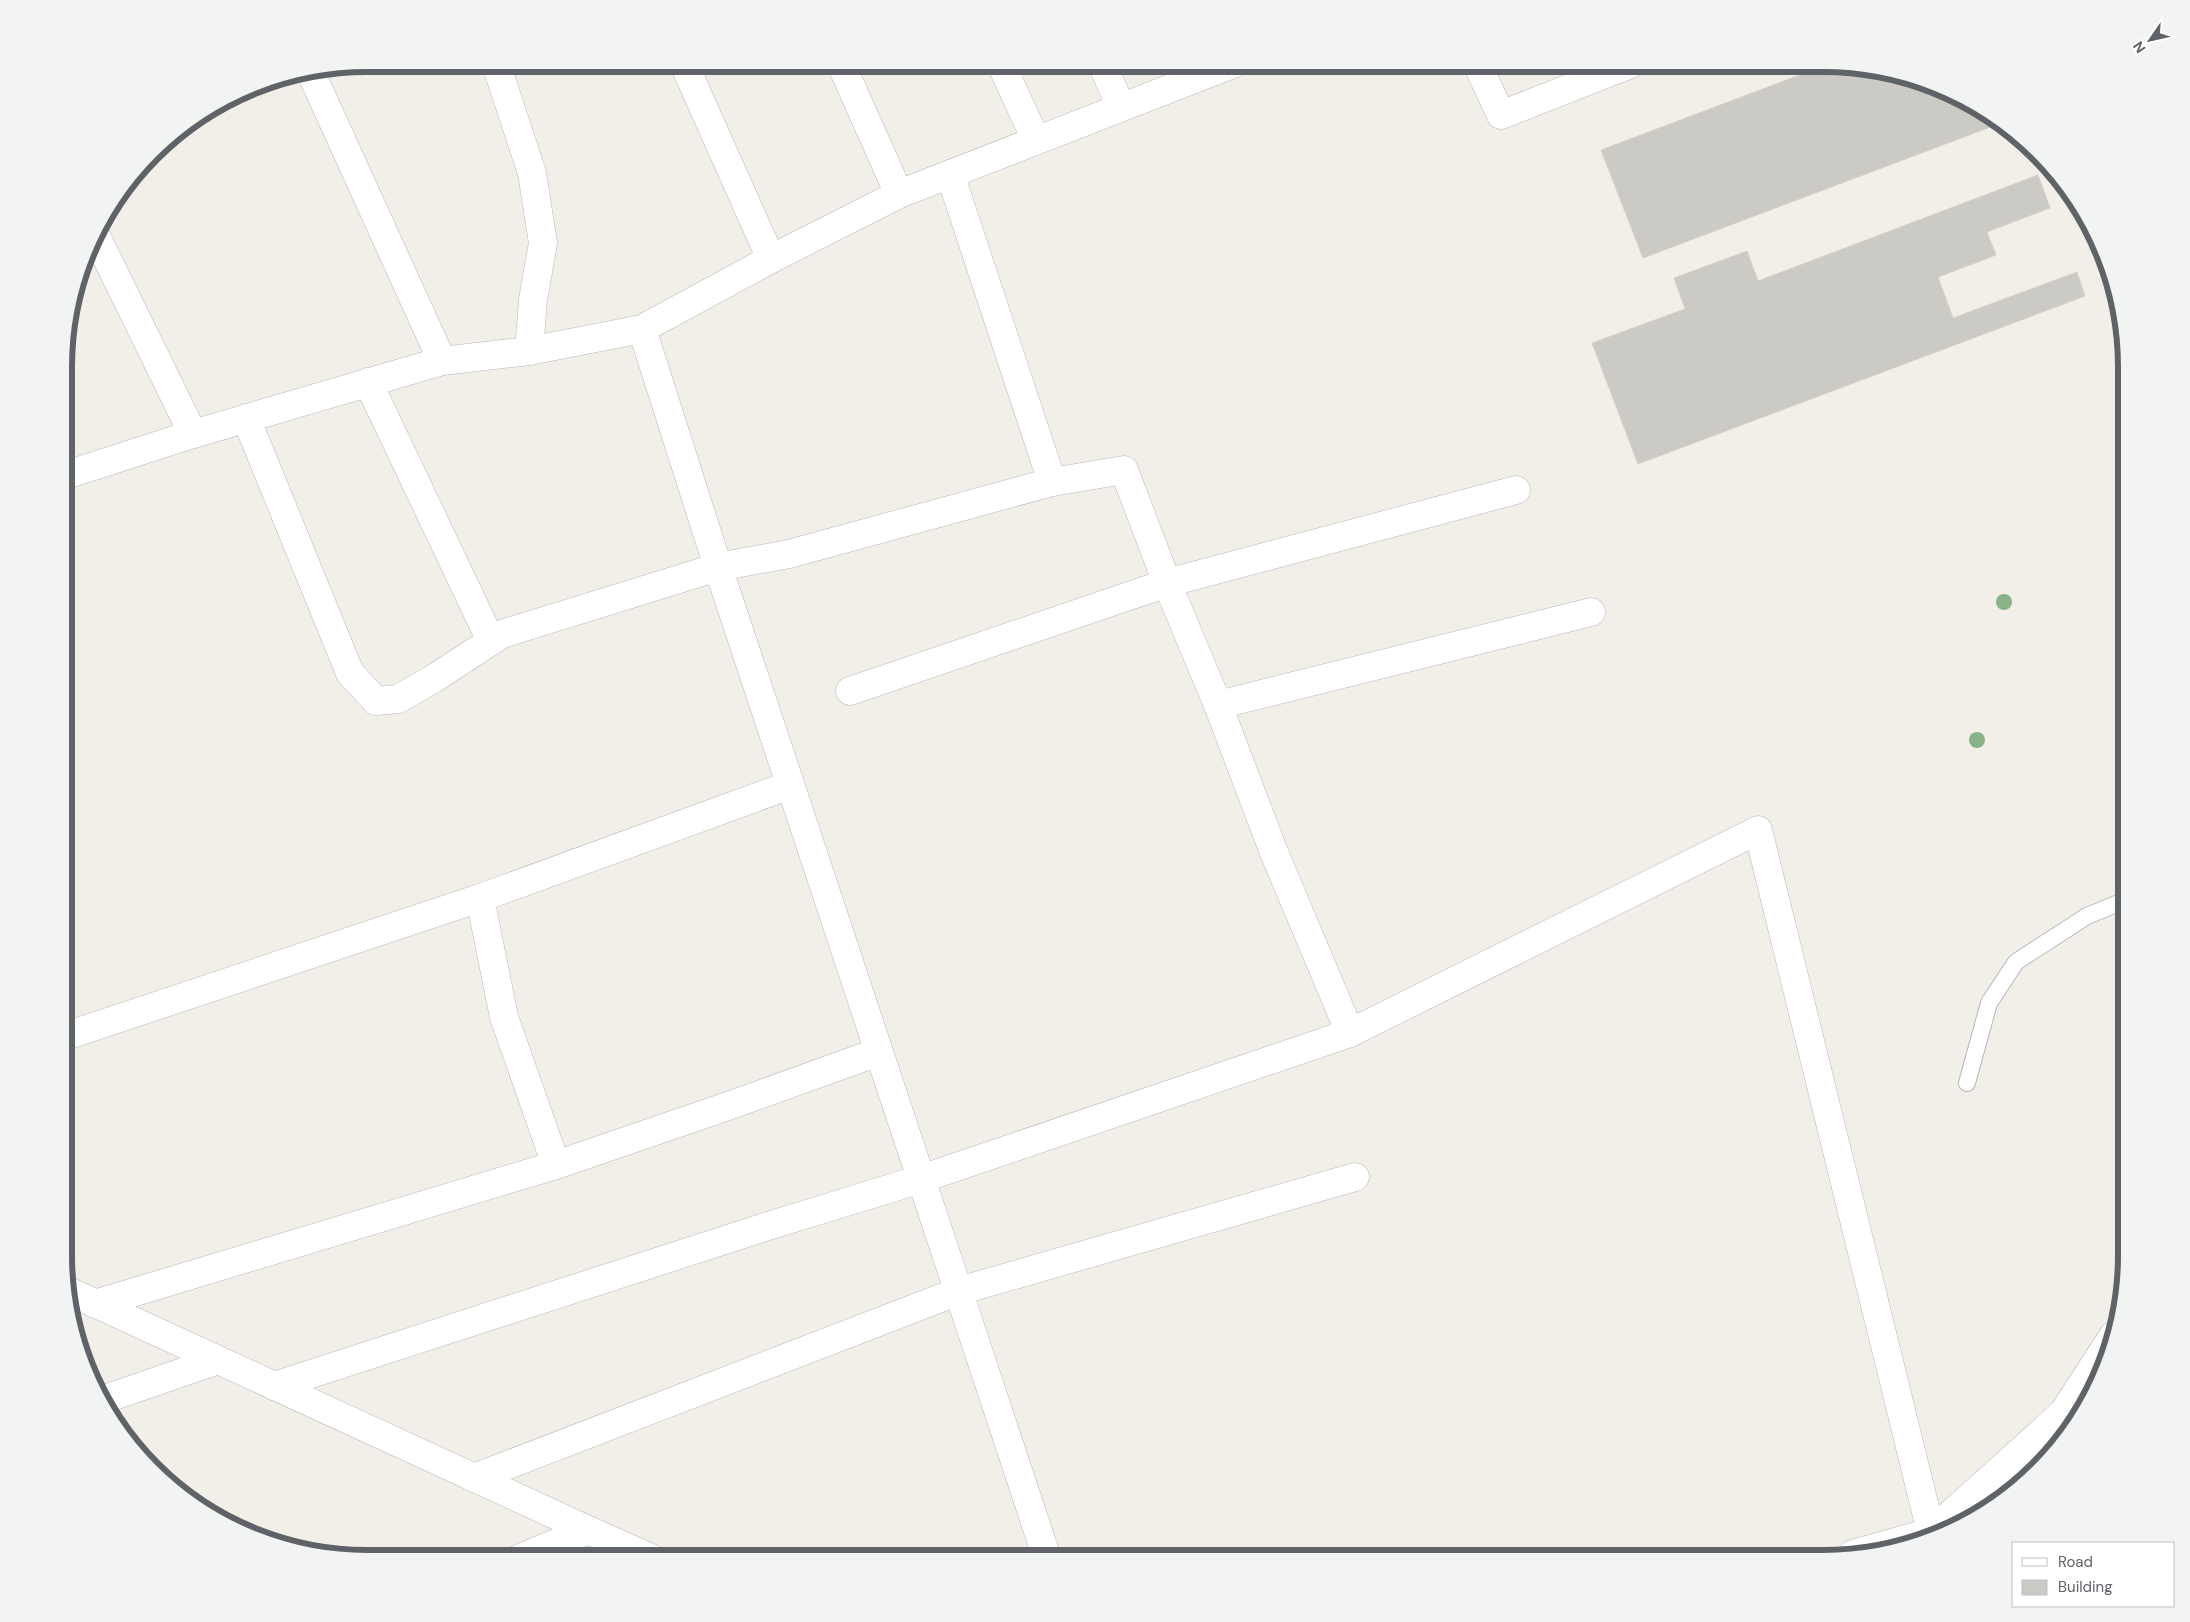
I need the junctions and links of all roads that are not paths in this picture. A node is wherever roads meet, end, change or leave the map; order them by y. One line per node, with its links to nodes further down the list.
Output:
1 (499, 73): 17 (street)
2 (688, 73): 15 (street)
3 (845, 73): 13 (street)
4 (1005, 73): 11 (street)
5 (1106, 73): 10 (street)
6 (1210, 73): 10 (street)
7 (1481, 73): 8 (street)
8 (1608, 73)
9 (313, 78): 18 (street)
10 (1121, 107): 11 (street)
11 (1036, 140): 12 (street)
12 (950, 174): 13 (street); 23 (street)
13 (899, 194): 15 (street)
14 (100, 244): 21 (street)
15 (771, 259): 16 (street)
16 (642, 329): 17 (street); 25 (street)
17 (529, 351): 18 (street)
18 (442, 360): 19 (street)
19 (368, 382): 20 (street); 28 (street)
20 (246, 418): 21 (street); 28 (street)
21 (192, 434): 22 (street)
22 (72, 473)
23 (1052, 482): 25 (street); 26 (street)
24 (1516, 490): 26 (street)
25 (718, 567): 28 (street); 31 (street)
26 (1167, 583): 29 (street); 30 (street)
27 (1591, 612): 30 (street)
28 (491, 641)
29 (850, 691)
30 (1218, 705): 34 (street)
31 (790, 785): 32 (street); 36 (street)
32 (480, 898): 35 (street); 38 (street)
33 (2118, 903): 37 (lane)
34 (1350, 1033): 40 (street); 50 (street)
35 (72, 1034)
36 (878, 1052): 38 (street); 40 (street)
37 (1967, 1084)
38 (556, 1165): 43 (street)
39 (1356, 1177): 41 (street)
40 (922, 1179): 41 (street); 46 (street)
41 (959, 1291): 48 (street); 54 (street)
42 (75, 1294): 43 (street)
43 (95, 1304): 45 (street)
44 (2098, 1359): 49 (street)
45 (218, 1360): 46 (street); 47 (street)
46 (274, 1386): 48 (street)
47 (110, 1397)
48 (474, 1478): 51 (street)
49 (1938, 1526)
50 (1930, 1529)
51 (588, 1530): 52 (street); 53 (street)
52 (539, 1550)
53 (634, 1550)
54 (1044, 1550)

